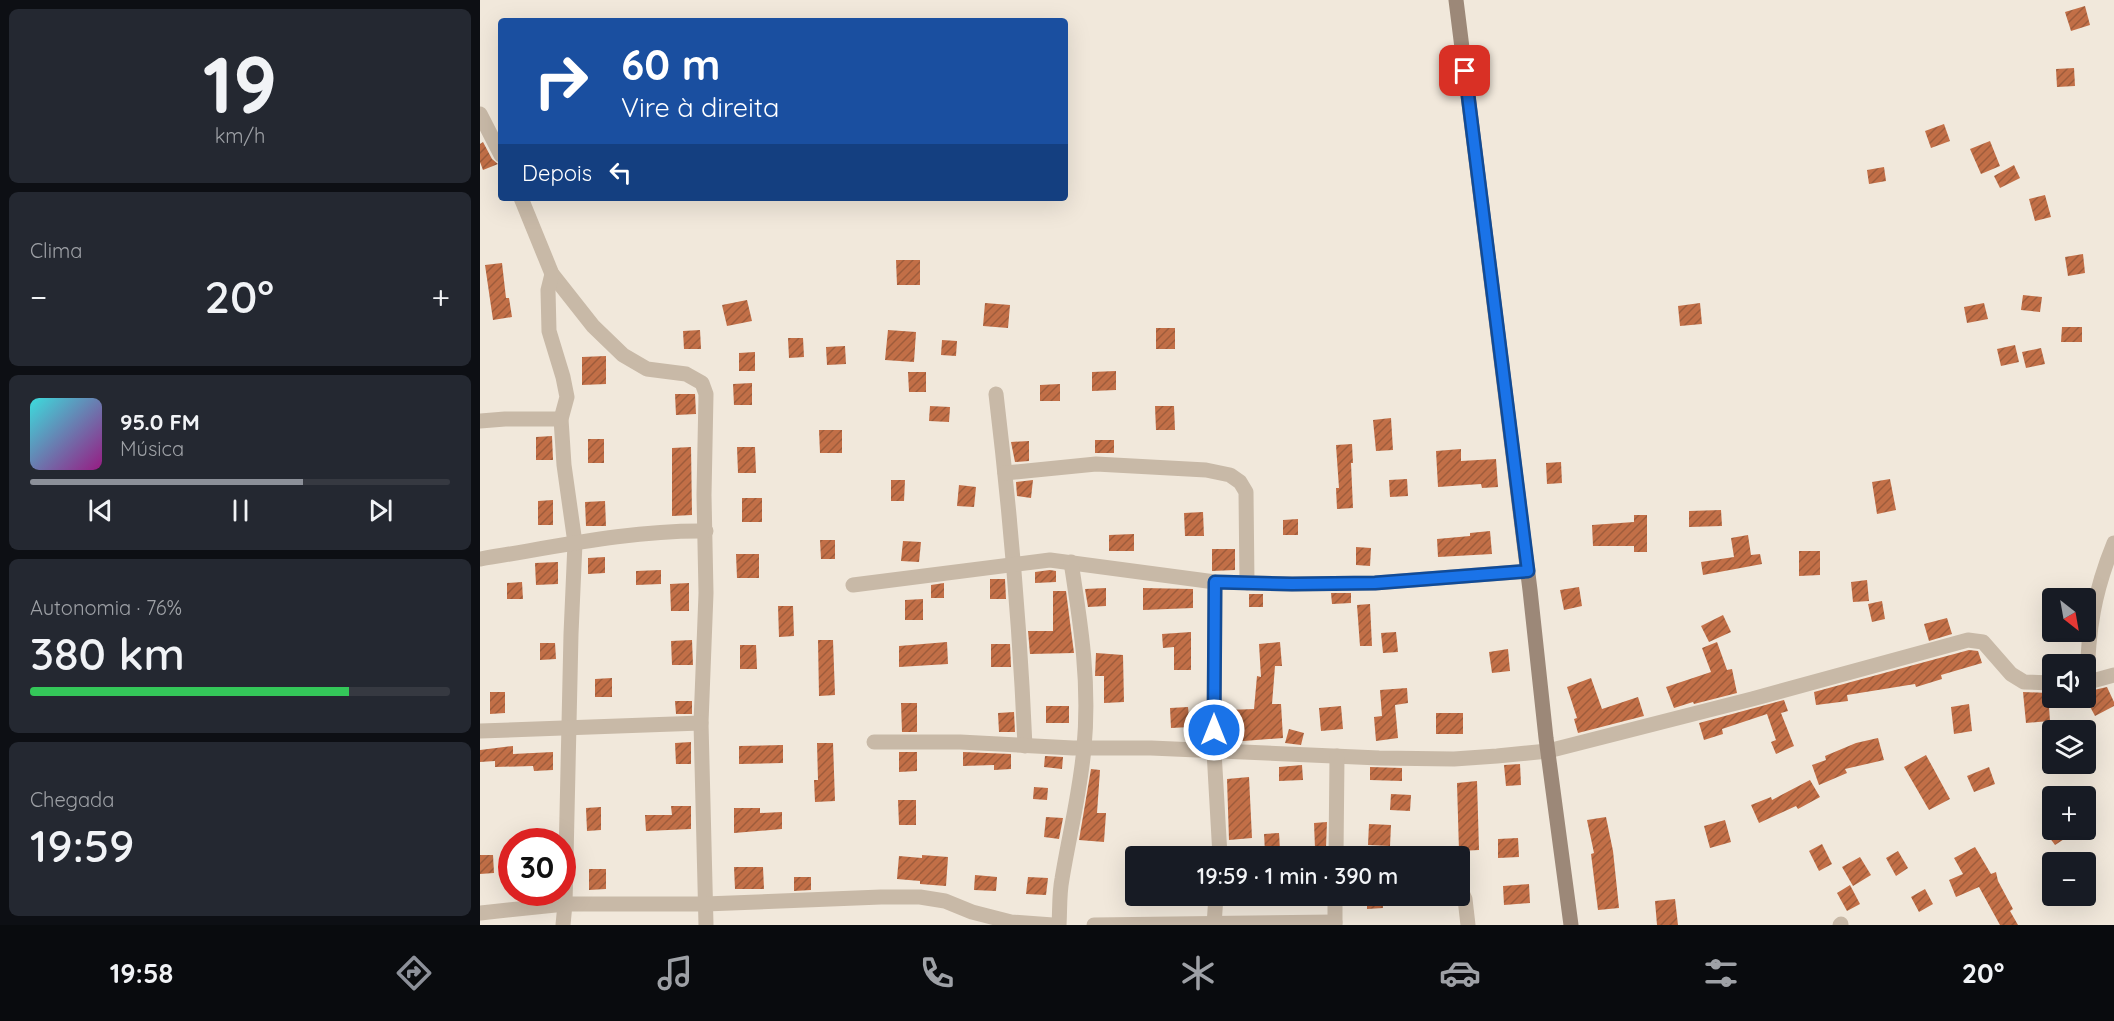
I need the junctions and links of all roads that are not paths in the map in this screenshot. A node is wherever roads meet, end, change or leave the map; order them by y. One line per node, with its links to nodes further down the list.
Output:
1 (1456, 0): 16 (main road)
2 (480, 114): 3 (street)
3 (498, 148)
4 (522, 201): 5 (street)
5 (552, 274): 7 (street); 10 (street)
6 (996, 394): 9 (street)
7 (561, 419): 8 (street); 11 (street)
8 (480, 421)
9 (1005, 473): 15 (street); 18 (street)
10 (706, 531): 11 (street); 24 (street)
11 (575, 543): 13 (street); 25 (street)
12 (2114, 543): 20 (street)
13 (480, 559)
14 (1071, 562): 15 (street); 17 (street); 29 (street)
15 (1013, 563): 19 (street); 28 (street)
16 (1528, 571): 18 (street); 31 (main road)
17 (1215, 582): 18 (street); 30 (street)
18 (1247, 583)
19 (854, 585)
20 (2088, 654)
21 (2114, 675): 22 (street)
22 (2096, 680)
23 (2042, 683): 31 (street)
24 (701, 723): 25 (street); 37 (street)
25 (570, 728): 26 (street); 33 (street)
26 (480, 731)
27 (874, 742): 28 (street)
28 (1025, 746): 29 (street)
29 (1084, 748): 30 (street); 49 (street)
30 (1214, 751): 32 (street); 34 (street)
31 (1548, 751): 32 (street); 52 (main road)
32 (1337, 756): 35 (street)
33 (567, 828)
34 (1219, 846)
35 (1336, 846)
36 (576, 904): 37 (street)
37 (705, 904): 47 (street); 48 (street)
38 (546, 906): 43 (street)
39 (565, 906): 46 (street)
40 (1215, 906): 45 (street)
41 (1335, 906): 44 (street)
42 (1466, 906): 51 (street)
43 (480, 913)
44 (1335, 923): 45 (street)
45 (1214, 924): 50 (street)
46 (563, 925)
47 (706, 925)
48 (1053, 925)
49 (1059, 925)
50 (1094, 925)
51 (1468, 925)
52 (1571, 925)

